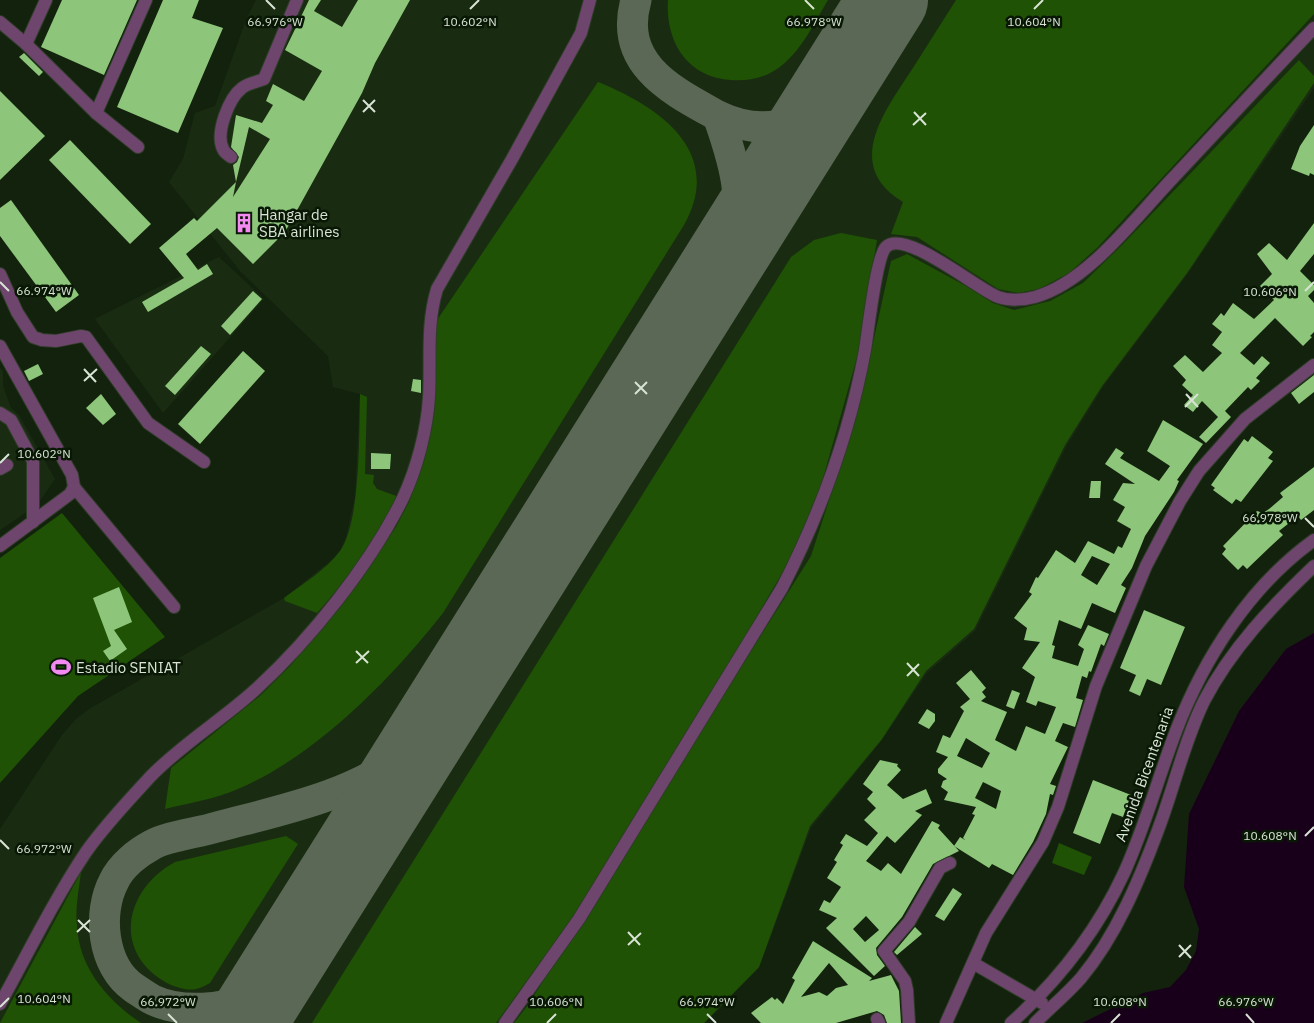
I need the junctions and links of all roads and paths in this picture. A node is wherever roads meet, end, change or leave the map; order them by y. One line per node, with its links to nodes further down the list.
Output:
1 (46, 0): 7 (street)
2 (146, 0): 8 (street)
3 (297, 0): 10 (street)
4 (590, 0): 25 (street)
5 (0, 22): 7 (street)
6 (1314, 28): 27 (street)
7 (26, 44): 8 (street)
8 (96, 113): 9 (street)
9 (138, 147)
10 (230, 158)
11 (0, 274): 15 (street)
12 (0, 346): 16 (street)
13 (1314, 365): 23 (street)
14 (0, 413): 17 (street)
15 (204, 462)
16 (74, 487): 17 (street); 21 (street)
17 (33, 522): 19 (street)
18 (1314, 540): 24 (street, Avenida Bicentenaria)
19 (0, 546)
20 (1314, 566): 26 (street, Avenida Bicentenaria)
21 (174, 607)
22 (950, 863): 28 (street)
23 (973, 963): 24 (street); 29 (street)
24 (1038, 999): 26 (street); 30 (street, Avenida Bicentenaria)
25 (0, 1004)
26 (1049, 1010): 31 (street, Avenida Bicentenaria)
27 (505, 1023)
28 (909, 1023)
29 (946, 1023)
30 (1012, 1023)
31 (1035, 1023)

